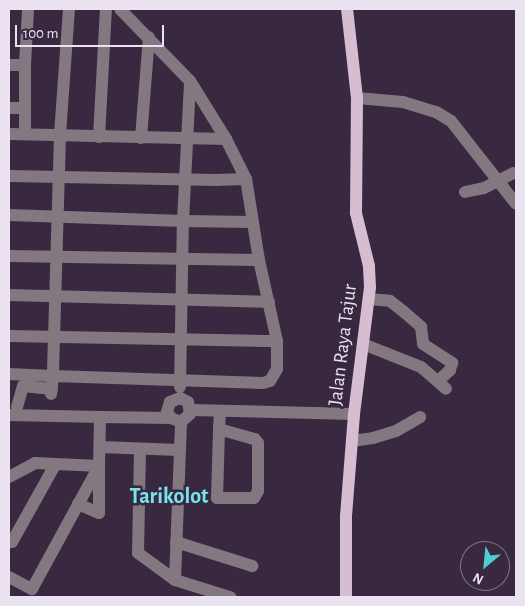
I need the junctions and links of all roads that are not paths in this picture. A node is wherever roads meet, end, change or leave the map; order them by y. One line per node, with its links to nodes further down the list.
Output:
1 (28, 9): 8 (street)
2 (69, 9): 15 (street)
3 (106, 9): 16 (street)
4 (120, 9): 6 (street)
5 (347, 9): 10 (main road, Jalan Raya Tajur)
6 (149, 37): 9 (street); 17 (street)
7 (9, 65): 8 (street)
8 (24, 65): 12 (street)
9 (190, 81): 18 (street); 19 (street)
10 (357, 98): 25 (street); 38 (main road, Jalan Raya Tajur)
11 (9, 108): 12 (street)
12 (24, 108): 14 (street)
13 (9, 134): 14 (street)
14 (25, 134): 15 (street)
15 (60, 136): 16 (street); 22 (street)
16 (99, 137): 17 (street)
17 (141, 138): 18 (street)
18 (186, 139): 19 (street); 23 (street)
19 (226, 139): 24 (street)
20 (513, 173): 25 (street)
21 (9, 176): 22 (street)
22 (60, 178): 23 (street); 29 (street)
23 (185, 179): 24 (street); 30 (street)
24 (246, 179): 31 (street)
25 (497, 182): 26 (street); 27 (street)
26 (465, 192)
27 (516, 204)
28 (9, 215): 29 (street)
29 (58, 216): 30 (street); 33 (street)
30 (183, 222): 31 (street); 34 (street)
31 (252, 222): 35 (street)
32 (9, 256): 33 (street)
33 (56, 256): 34 (street); 37 (street)
34 (181, 259): 35 (street); 39 (street)
35 (259, 260): 40 (street)
36 (9, 295): 37 (street)
37 (54, 296): 39 (street); 42 (street)
38 (370, 299): 45 (main road, Jalan Raya Tajur); 45 (street)
39 (182, 300): 40 (street); 43 (street)
40 (269, 302): 44 (street)
41 (9, 336): 42 (street)
42 (54, 336): 43 (street); 48 (street)
43 (180, 339): 44 (street); 47 (street)
44 (277, 341): 47 (street)
45 (363, 344): 53 (main road, Jalan Raya Tajur)
46 (9, 374): 48 (street)
47 (181, 380): 48 (street); 49 (street)
48 (52, 386): 51 (street)
49 (180, 398): 50 (street); 56 (street)
50 (191, 410): 52 (street); 56 (street)
51 (13, 411): 54 (street)
52 (220, 412): 53 (street); 57 (street)
53 (354, 414): 58 (main road, Jalan Raya Tajur)
54 (100, 417): 56 (street); 59 (street)
55 (420, 417): 58 (street)
56 (176, 420): 61 (street)
57 (219, 429): 57 (street)
58 (352, 441): 72 (main road, Jalan Raya Tajur)
59 (100, 447): 60 (street); 63 (street)
60 (140, 450): 61 (street); 70 (street)
61 (179, 450): 67 (street)
62 (55, 465): 63 (street); 64 (street); 66 (street)
63 (100, 466): 65 (street); 65 (street)
64 (9, 477)
65 (78, 504): 69 (street)
66 (9, 541)
67 (176, 542): 68 (street); 70 (street)
68 (252, 566)
69 (9, 577)
70 (175, 580): 71 (street)
71 (230, 597)
72 (346, 597)

